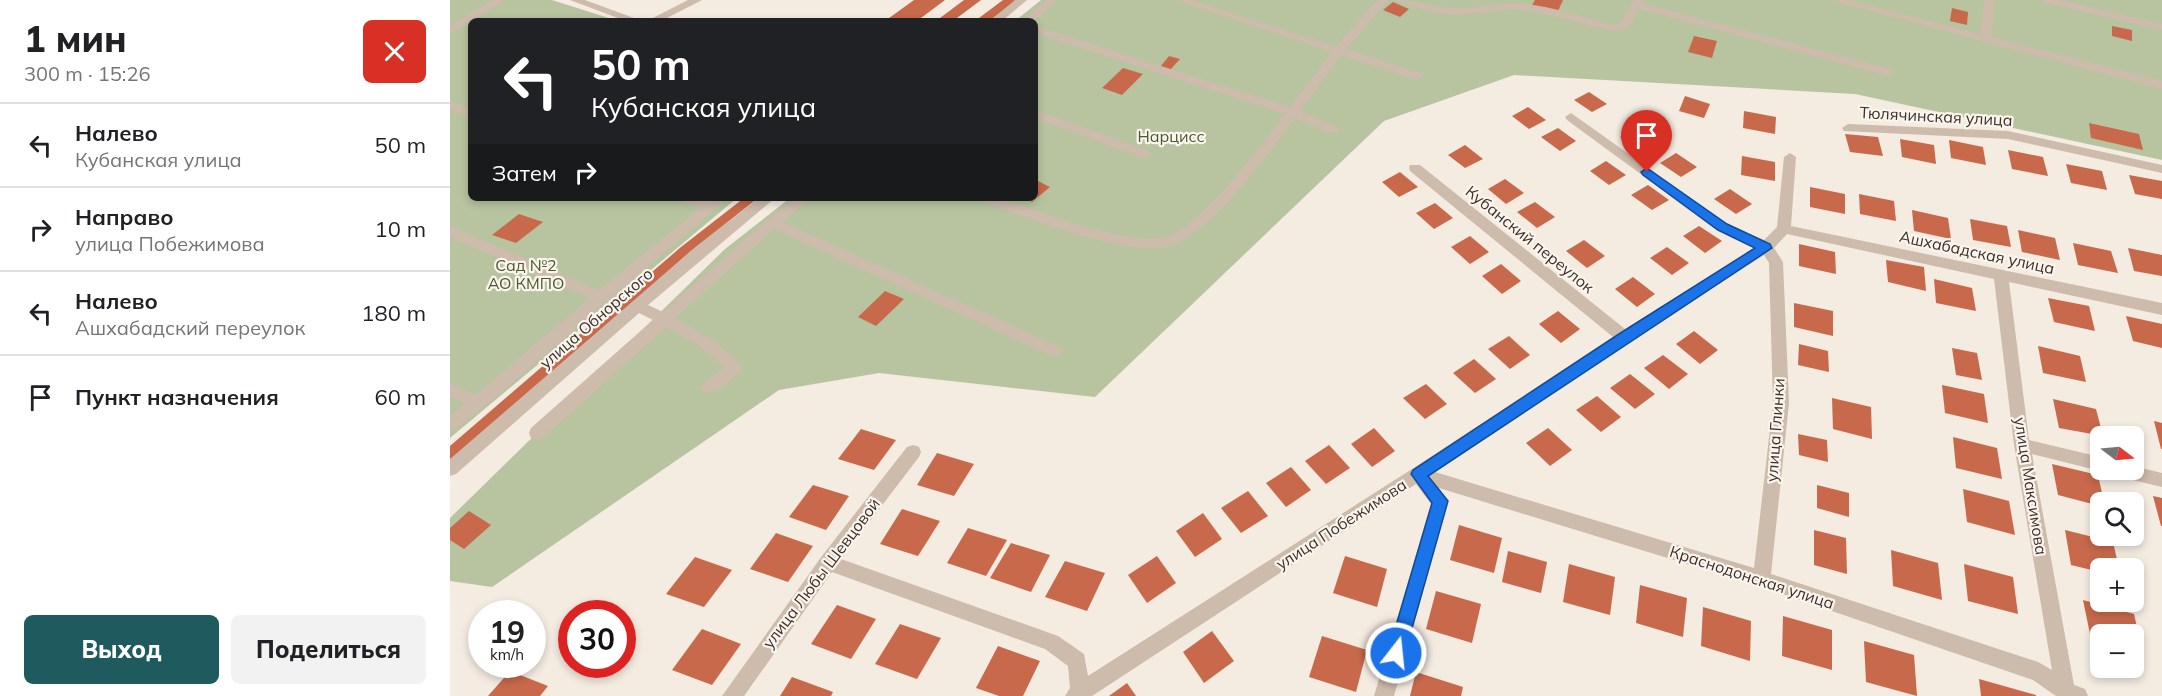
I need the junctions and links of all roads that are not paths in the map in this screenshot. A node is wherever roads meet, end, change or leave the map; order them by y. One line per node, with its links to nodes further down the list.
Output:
1 (501, 0): 13 (street)
2 (575, 0): 16 (street)
3 (697, 0): 17 (street)
4 (1022, 0): 18 (street)
5 (1052, 0): 19 (street)
6 (1180, 0): 25 (street)
7 (1383, 0): 25 (street)
8 (1399, 0): 12 (street)
9 (1835, 0): 24 (street)
10 (1990, 0): 24 (street)
11 (2046, 0): 21 (street)
12 (1637, 2): 26 (street)
13 (474, 15): 14 (street); 15 (street)
14 (470, 18)
15 (482, 18)
16 (628, 18)
17 (658, 18)
18 (999, 18)
19 (1031, 18)
20 (468, 19): 23 (street)
21 (2162, 27)
22 (1038, 30): 30 (street)
23 (450, 31)
24 (1985, 38): 28 (street)
25 (1339, 51): 27 (street); 30 (street)
26 (1889, 72)
27 (1417, 76)
28 (2162, 85)
29 (450, 105): 31 (street)
30 (1292, 112): 35 (street); 42 (street)
31 (468, 113)
32 (1038, 115): 36 (street)
33 (1571, 117): 47 (street)
34 (1848, 128): 39 (street, Тюлячинская улица)
35 (1334, 130)
36 (1145, 154)
37 (1790, 157): 45 (street)
38 (1414, 168): 53 (street, Кубанский переулок)
39 (2162, 169)
40 (764, 201): 50 (street, улица Обнорского)
41 (800, 201): 44 (street)
42 (996, 201)
43 (716, 203): 49 (street)
44 (772, 223): 52 (street); 54 (street)
45 (1784, 229): 47 (street, улица Побежимова); 48 (street, Ашхабадская улица)
46 (450, 231): 49 (street)
47 (1766, 248): 53 (street, улица Побежимова); 68 (street, улица Глинки)
48 (2001, 276): 51 (street, Ашхабадская улица); 60 (street, улица Максимова)
49 (601, 297): 57 (street)
50 (637, 306): 52 (street); 63 (street, улица Обнорского)
51 (2162, 309)
52 (664, 320): 55 (street); 59 (street)
53 (1624, 337): 64 (street, улица Побежимова)
54 (1055, 351)
55 (708, 388)
56 (450, 389): 57 (street)
57 (477, 403): 58 (street)
58 (450, 425)
59 (537, 433)
60 (2022, 445): 62 (street); 70 (street, улица Максимова)
61 (913, 452): 67 (street, улица Любы Шевцовой)
62 (2090, 462)
63 (450, 469)
64 (1418, 474): 68 (street, Краснодонская улица); 69 (street, улица Побежимова); 72 (street)
65 (2144, 476): 66 (street)
66 (2162, 480)
67 (828, 562): 69 (street); 71 (street, улица Любы Шевцовой)
68 (1762, 579): 70 (street, Краснодонская улица)
69 (1077, 694)
70 (2070, 694)
71 (732, 696)
72 (1384, 696)

